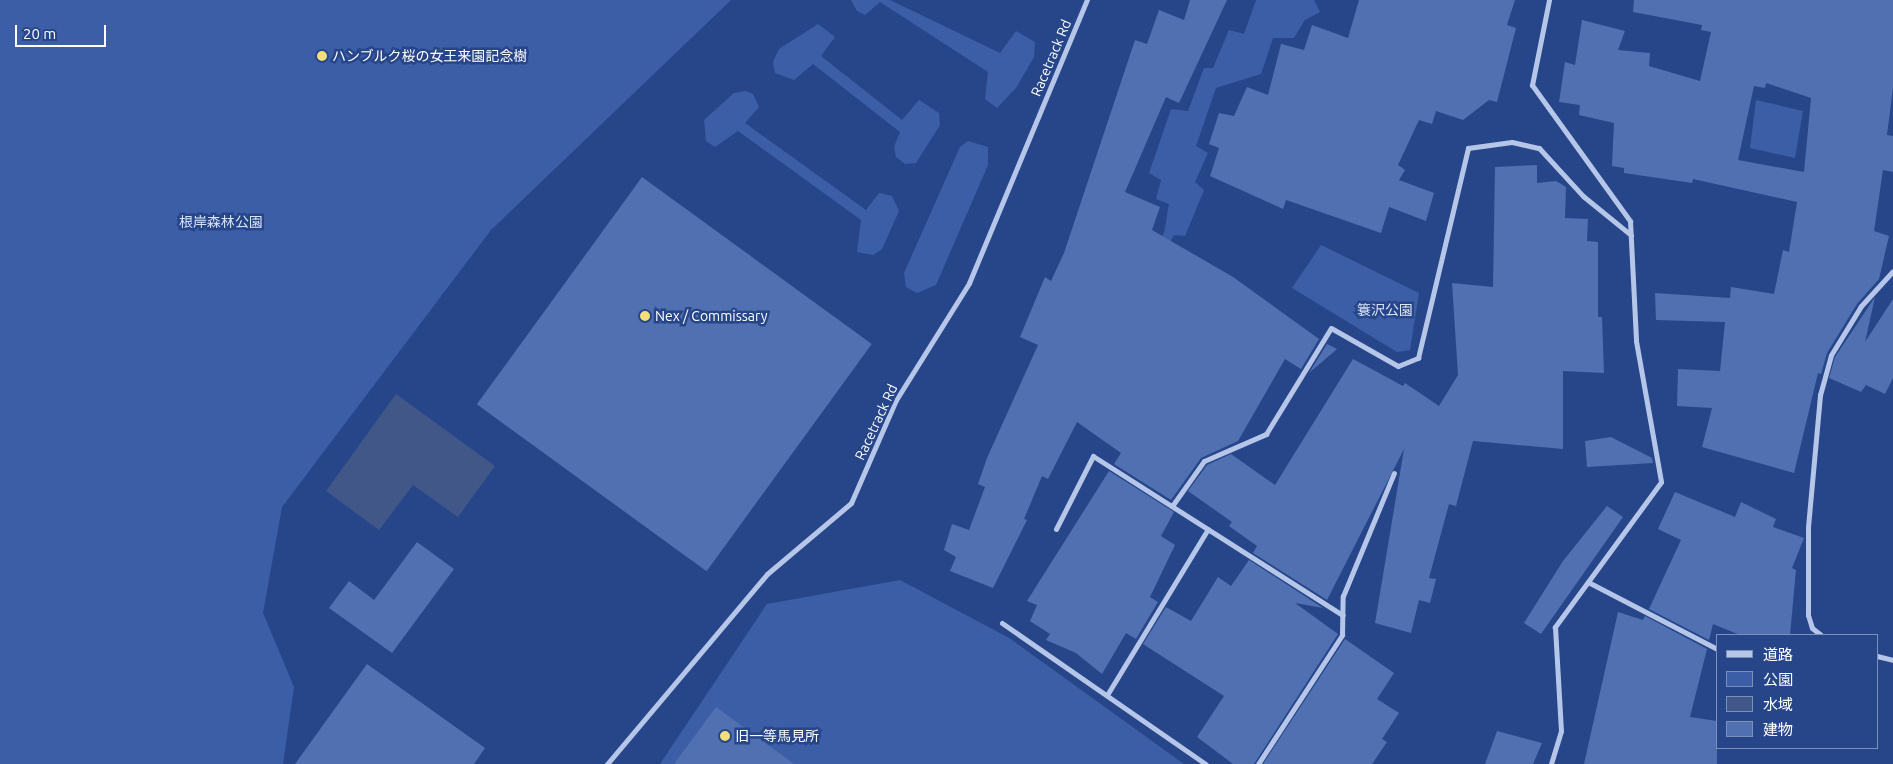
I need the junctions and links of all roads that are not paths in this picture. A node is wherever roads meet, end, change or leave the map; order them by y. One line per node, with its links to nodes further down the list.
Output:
1 (1087, 0): 17 (street, Racetrack Rd)
2 (1549, 0): 3 (street)
3 (1631, 235): 6 (street); 9 (street)
4 (1893, 271): 12 (street)
5 (1394, 473): 10 (street)
6 (1172, 506): 7 (street); 8 (street)
7 (1056, 529)
8 (1208, 529): 10 (street); 16 (street)
9 (1588, 582): 13 (street); 20 (street)
10 (1343, 614): 19 (street)
11 (1002, 623): 16 (street)
12 (1820, 634)
13 (1716, 648)
14 (1878, 656): 15 (street)
15 (1893, 660)
16 (1108, 695): 18 (street)
17 (607, 764)
18 (1206, 764)
19 (1258, 764)
20 (1551, 764)

